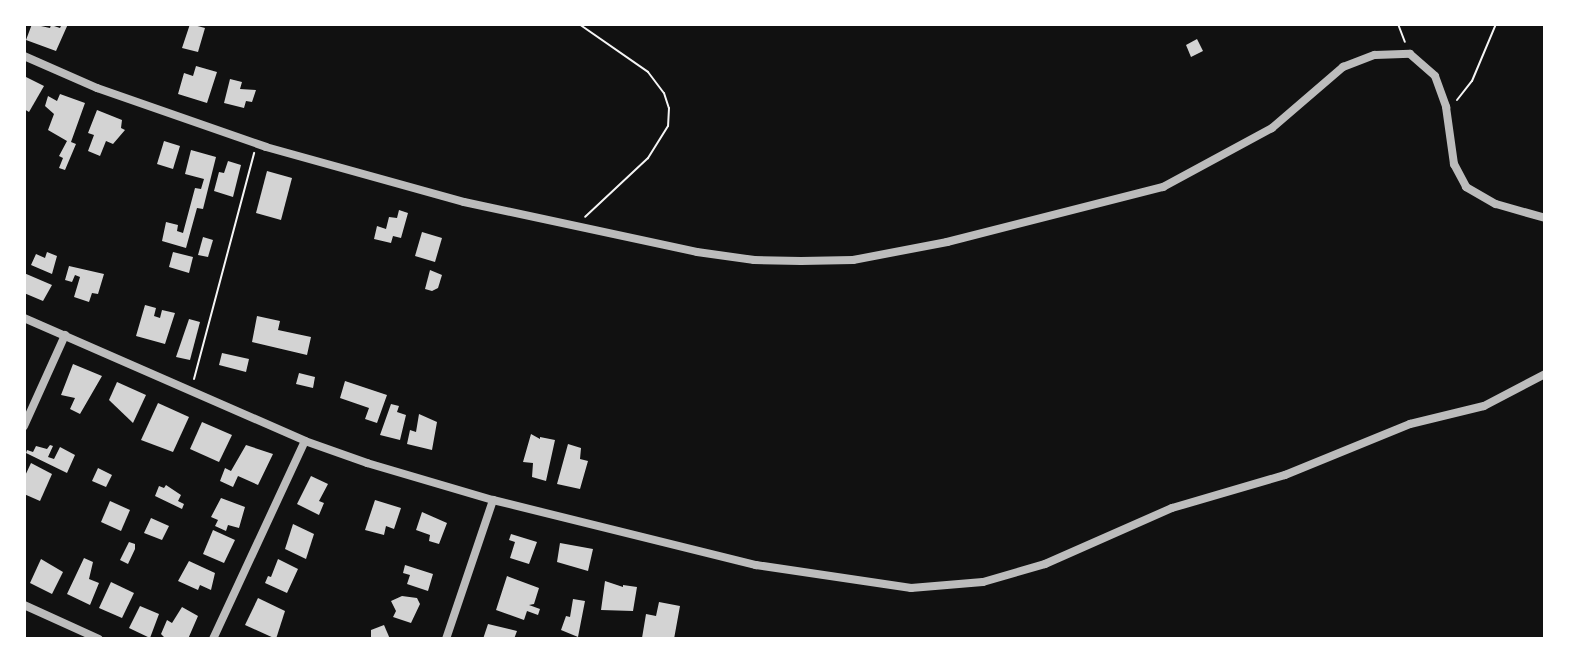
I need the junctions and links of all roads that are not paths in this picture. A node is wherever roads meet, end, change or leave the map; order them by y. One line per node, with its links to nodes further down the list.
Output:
1 (24, 56): 2 (street)
2 (1545, 218)
3 (24, 318): 4 (street)
4 (65, 335): 6 (street); 7 (street)
5 (1545, 374): 8 (street)
6 (24, 426)
7 (305, 441): 8 (street); 11 (street)
8 (493, 500): 12 (street)
9 (24, 605): 10 (street)
10 (99, 639)
11 (213, 639)
12 (446, 639)

